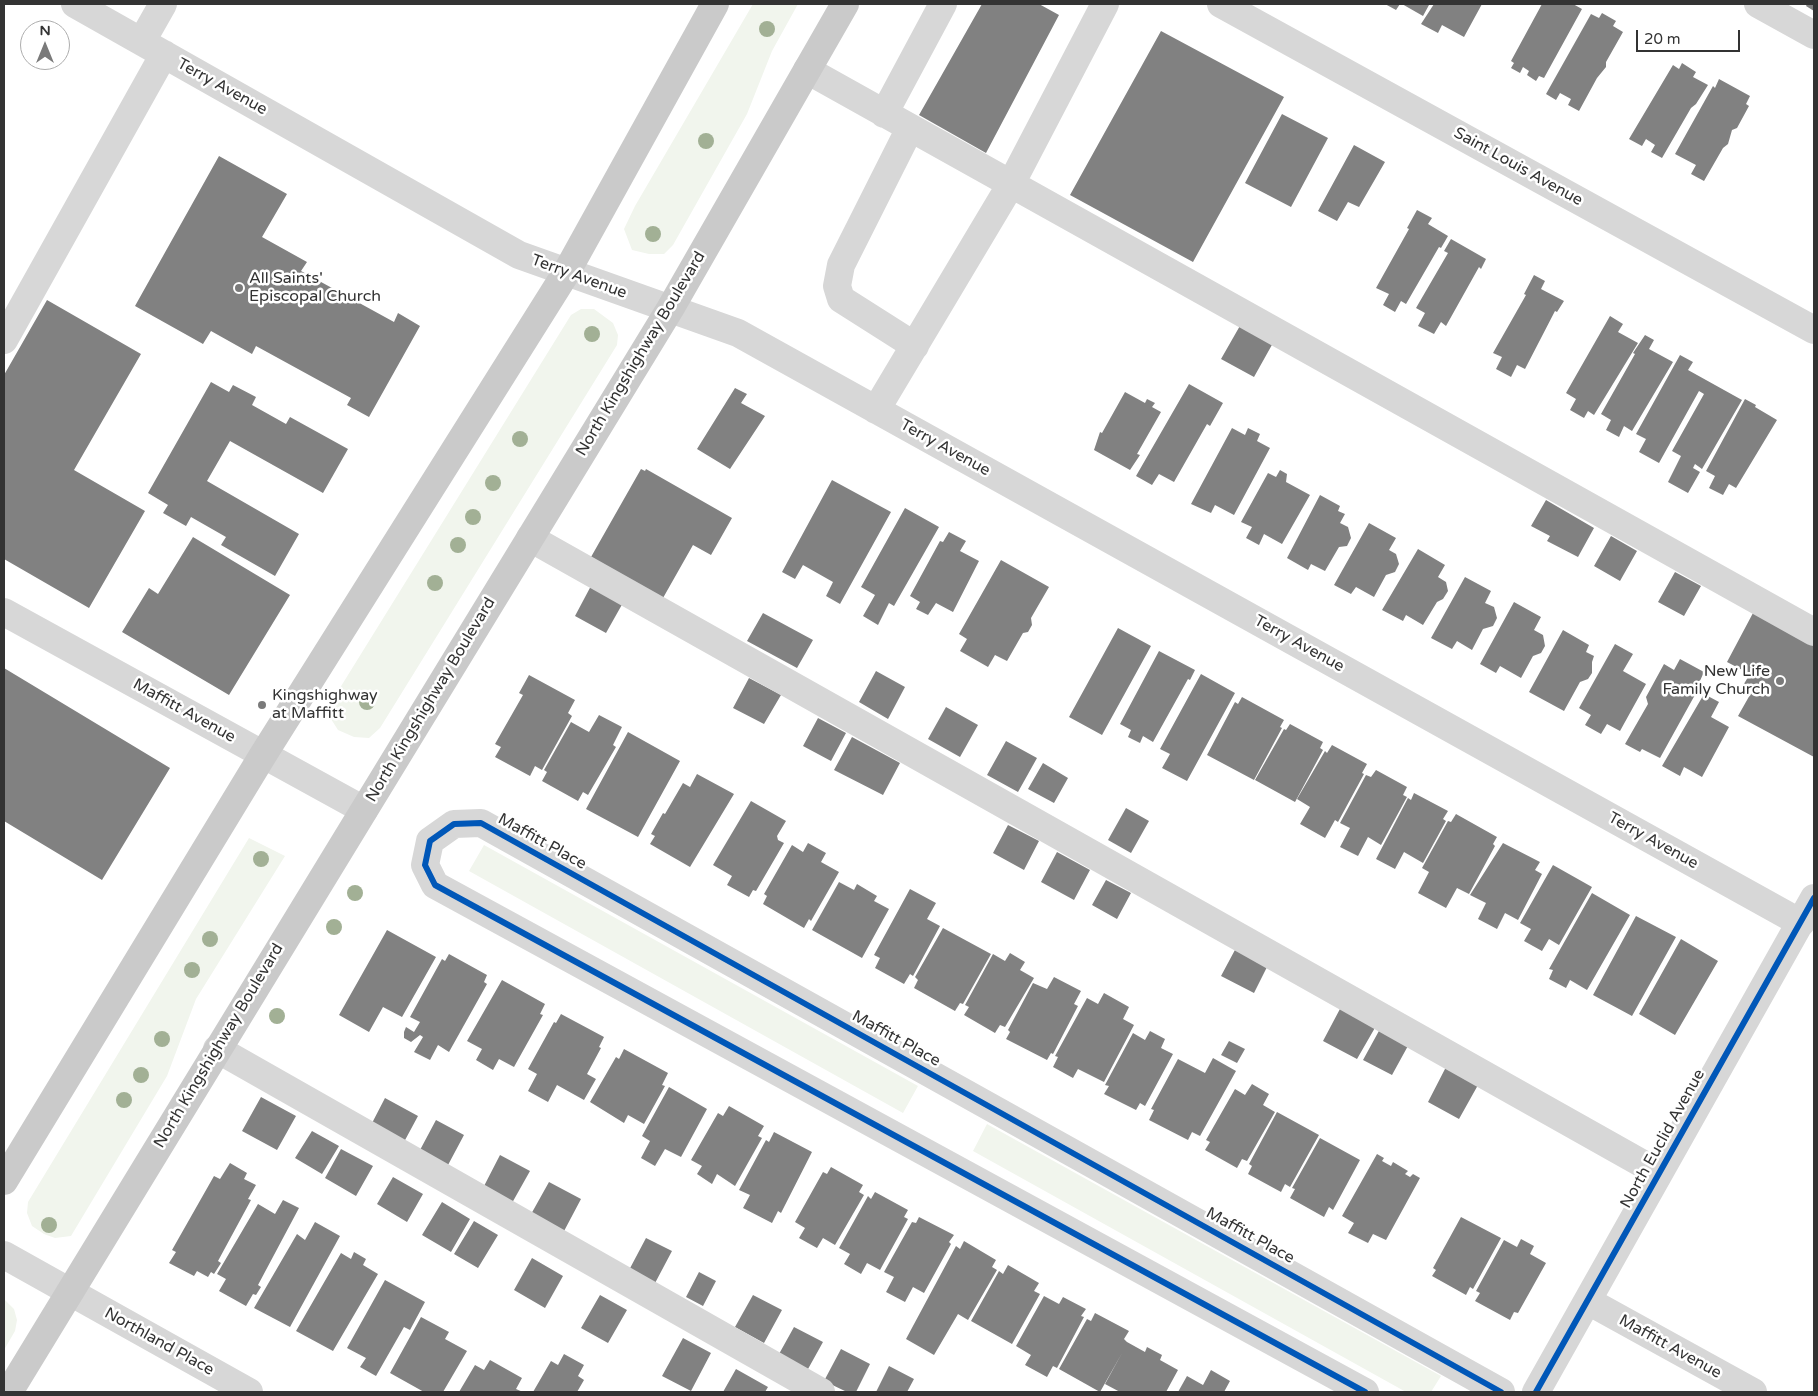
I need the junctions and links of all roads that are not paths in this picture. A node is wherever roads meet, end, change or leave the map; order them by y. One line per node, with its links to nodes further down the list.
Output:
1 (75, 4): 10 (street, Terry Avenue)
2 (163, 4): 10 (street)
3 (716, 4): 15 (main road)
4 (845, 4): 11 (main road, North Kingshighway Boulevard)
5 (943, 4): 12 (street)
6 (1221, 4): 18 (street, Saint Louis Avenue)
7 (1758, 4): 9 (street)
8 (1095, 7): 14 (street)
9 (1814, 35)
10 (153, 48): 15 (street, Terry Avenue); 16 (street)
11 (807, 70): 12 (street); 17 (main road, North Kingshighway Boulevard)
12 (884, 114): 13 (street)
13 (910, 128): 14 (street); 20 (street)
14 (1011, 184): 20 (street); 24 (street)
15 (566, 273): 17 (street, Terry Avenue); 25 (main road)
16 (14, 297): 19 (street)
17 (670, 309): 21 (street, Terry Avenue); 22 (main road, North Kingshighway Boulevard)
18 (1814, 330)
19 (4, 340)
20 (915, 346): 21 (street)
21 (876, 410): 28 (street, Terry Avenue)
22 (530, 538): 26 (main road, North Kingshighway Boulevard); 30 (street)
23 (4, 612): 25 (street, Maffitt Avenue)
24 (1814, 632)
25 (263, 755): 26 (street, Maffitt Avenue); 31 (main road)
26 (364, 810): 29 (main road, North Kingshighway Boulevard)
27 (1814, 898): 28 (street, North Euclid Avenue)
28 (1801, 923): 30 (street, North Euclid Avenue)
29 (217, 1049): 33 (main road, North Kingshighway Boulevard); 37 (street)
30 (1659, 1173): 34 (street, North Euclid Avenue)
31 (4, 1181)
32 (4, 1255): 33 (street, Northland Place)
33 (70, 1292): 35 (main road, North Kingshighway Boulevard); 36 (street, Northland Place)
34 (1588, 1301): 40 (street, North Euclid Avenue); 41 (street, Maffitt Avenue)
35 (9, 1392)
36 (250, 1392)
37 (821, 1392)
38 (1365, 1392): 39 (street, Maffitt Place)
39 (1501, 1392)
40 (1536, 1392)
41 (1753, 1392)

